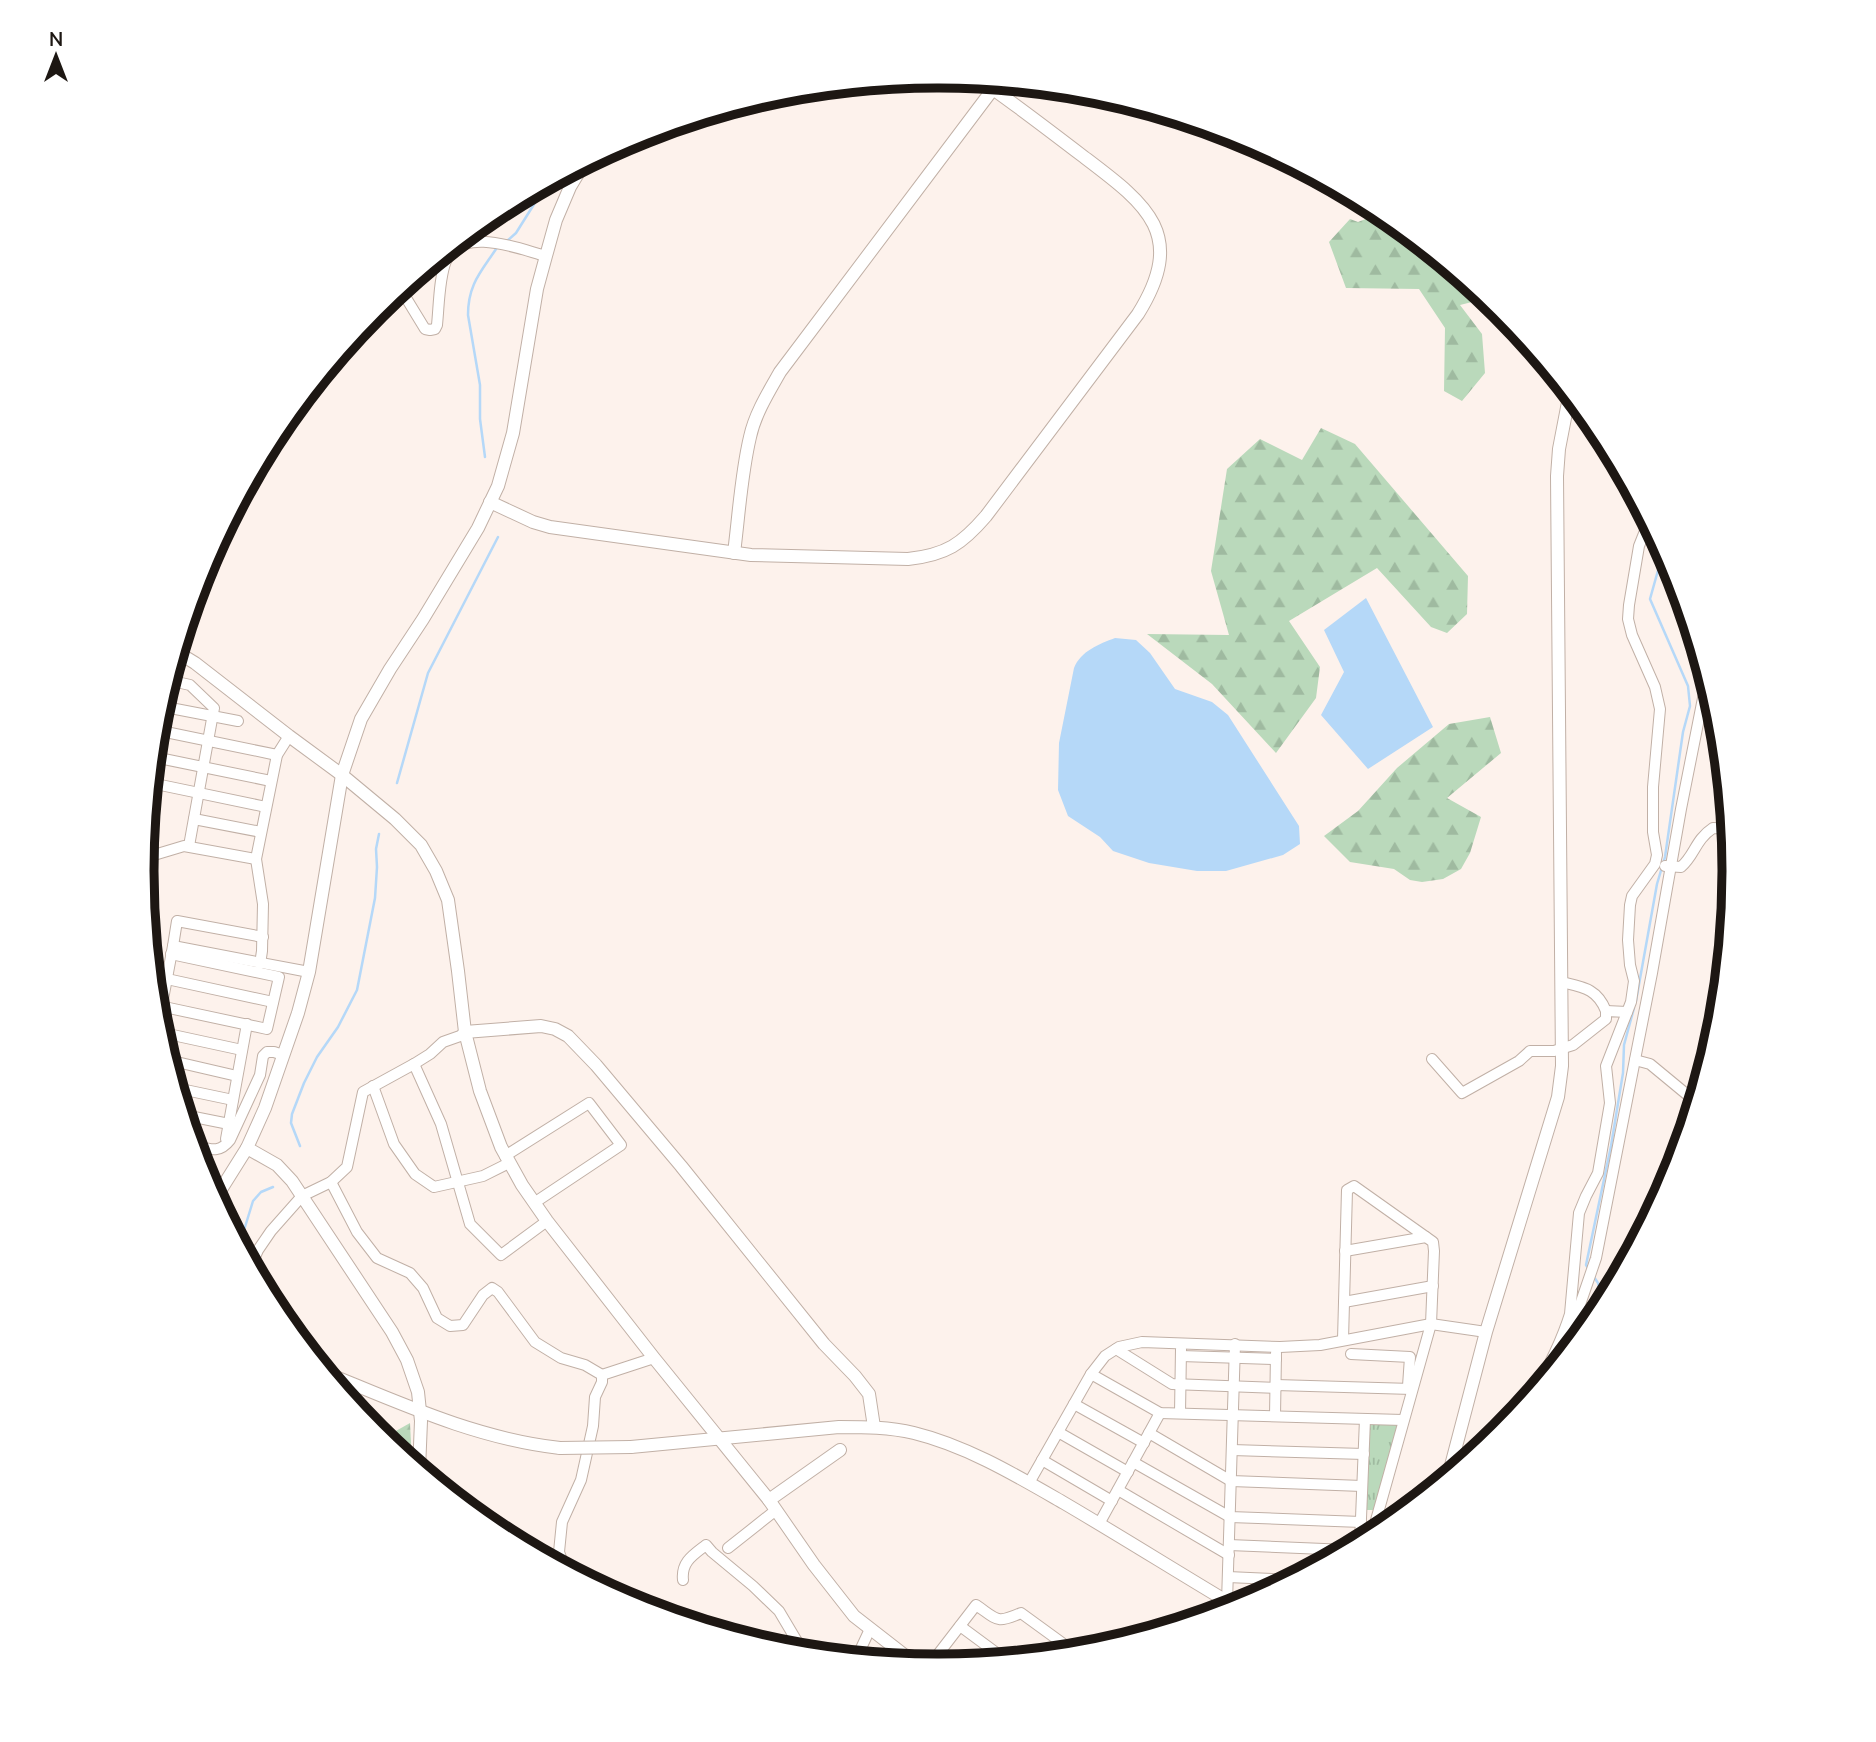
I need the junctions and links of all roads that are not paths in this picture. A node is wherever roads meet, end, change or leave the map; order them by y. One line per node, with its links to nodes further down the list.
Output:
1 (993, 89): 11 (street)
2 (1003, 90): 11 (street)
3 (577, 176): 5 (street)
4 (470, 243): 5 (street)
5 (546, 256): 9 (street)
6 (446, 261): 7 (street)
7 (405, 297)
8 (1568, 405): 42 (street)
9 (490, 502): 11 (street); 24 (street)
10 (1645, 532): 35 (street)
11 (734, 552)
12 (184, 657): 19 (street)
13 (178, 682): 16 (street)
14 (1702, 701): 36 (street)
15 (172, 708): 16 (street)
16 (213, 716): 17 (street); 20 (street)
17 (238, 721)
18 (167, 732): 20 (street)
19 (289, 736): 21 (street); 24 (street)
20 (208, 741): 21 (street); 23 (street)
21 (277, 755): 25 (street)
22 (163, 759): 23 (street)
23 (204, 767): 25 (street); 27 (street)
24 (342, 775): 40 (street); 49 (street)
25 (271, 781): 28 (street)
26 (159, 785): 27 (street)
27 (199, 793): 28 (street); 29 (street)
28 (266, 807): 31 (street)
29 (194, 819): 31 (street); 32 (street)
30 (1720, 828): 36 (street)
31 (261, 832): 34 (street)
32 (189, 846): 33 (street); 34 (street)
33 (155, 855)
34 (256, 859): 37 (street)
35 (1655, 864): 36 (street); 47 (street)
36 (1671, 868): 55 (street)
37 (263, 937): 38 (street); 39 (street)
38 (172, 950): 39 (street); 41 (street); 44 (street)
39 (260, 964): 40 (street)
40 (309, 972): 53 (street)
41 (167, 979): 43 (street); 44 (street)
42 (1561, 982): 46 (street); 51 (street)
43 (164, 989)
44 (273, 1002): 48 (street)
45 (167, 1007): 48 (street)
46 (1606, 1011): 47 (street); 51 (street)
47 (1627, 1012): 90 (street)
48 (247, 1024): 52 (street)
49 (465, 1031): 57 (street); 68 (street); 108 (street)
50 (172, 1035): 52 (street)
51 (1562, 1049): 54 (street); 81 (street)
52 (242, 1051): 58 (street)
53 (284, 1055): 65 (street); 67 (street)
54 (1432, 1059)
55 (1635, 1060): 61 (street); 82 (street)
56 (178, 1062): 58 (street)
57 (414, 1064): 59 (street); 70 (street)
58 (237, 1076): 62 (street)
59 (373, 1086): 69 (street); 70 (street)
60 (186, 1090): 62 (street)
61 (1689, 1095)
62 (233, 1100): 64 (street)
63 (194, 1117): 64 (street)
64 (229, 1124): 65 (street)
65 (225, 1147): 66 (street)
66 (205, 1148)
67 (247, 1148): 71 (street); 72 (street)
68 (507, 1159): 70 (street); 73 (street); 73 (street)
69 (331, 1182): 72 (street); 94 (street)
70 (459, 1183): 74 (street)
71 (222, 1188)
72 (302, 1196): 77 (street); 101 (street)
73 (534, 1203): 74 (street)
74 (547, 1221): 91 (street)
75 (1426, 1237): 76 (street); 76 (street); 78 (street)
76 (1345, 1251): 79 (street)
77 (255, 1256)
78 (1433, 1286): 79 (street); 80 (street)
79 (1344, 1302): 83 (street)
80 (1431, 1324): 81 (street); 83 (street); 99 (street)
81 (1486, 1332): 117 (street)
82 (1568, 1337)
83 (1343, 1340): 87 (street)
84 (1181, 1343): 85 (street); 86 (street); 89 (street)
85 (1235, 1345): 87 (street); 92 (street)
86 (1116, 1349): 93 (street); 96 (street)
87 (1276, 1353): 92 (street); 98 (street)
88 (1350, 1354): 99 (street)
89 (1181, 1356): 92 (street); 96 (street)
90 (1554, 1356)
91 (654, 1357): 94 (street); 110 (street)
92 (1234, 1357): 97 (street)
93 (1091, 1374): 100 (street); 102 (street)
94 (602, 1376): 133 (street)
95 (342, 1380): 101 (street)
96 (1180, 1385): 97 (street); 103 (street)
97 (1234, 1385): 98 (street); 104 (street)
98 (1276, 1386): 99 (street); 105 (street)
99 (1410, 1389): 107 (street)
100 (1074, 1404): 109 (street); 111 (street)
101 (420, 1412): 110 (street, bridge); 115 (street)
102 (1160, 1413): 103 (street); 111 (street)
103 (1180, 1413): 104 (street)
104 (1233, 1414): 105 (street); 113 (street)
105 (1275, 1416): 106 (street)
106 (1365, 1419): 107 (street); 114 (street)
107 (1403, 1420): 126 (street)
108 (874, 1427): 110 (street); 120 (street)
109 (1058, 1432): 116 (street); 118 (street)
110 (718, 1438): 124 (street)
111 (1147, 1438): 118 (street); 119 (street)
112 (840, 1450): 124 (street)
113 (1232, 1450): 114 (street); 119 (street)
114 (1364, 1454): 121 (street)
115 (419, 1459)
116 (1042, 1460): 120 (street); 123 (street)
117 (1452, 1463)
118 (1130, 1467): 122 (street); 125 (street)
119 (1231, 1481): 121 (street); 125 (street)
120 (1029, 1483): 128 (street)
121 (1362, 1486): 127 (street)
122 (1118, 1490): 123 (street); 131 (street)
123 (1112, 1501): 128 (street)
124 (772, 1505): 130 (street); 140 (street)
125 (1230, 1517): 127 (street); 131 (street)
126 (1376, 1520)
127 (1361, 1522): 129 (street)
128 (1099, 1524): 138 (street)
129 (1361, 1530)
130 (728, 1548)
131 (1229, 1550): 132 (street); 134 (street)
132 (1330, 1550)
133 (561, 1558)
134 (1228, 1577): 135 (street); 137 (street)
135 (1274, 1579)
136 (683, 1580): 141 (street)
137 (1232, 1597)
138 (1225, 1600)
139 (960, 1626): 142 (street); 144 (street); 146 (street)
140 (870, 1629): 143 (street); 145 (street)
141 (797, 1641)
142 (1063, 1644)
143 (860, 1650)
144 (996, 1652)
145 (902, 1653)
146 (938, 1654)

